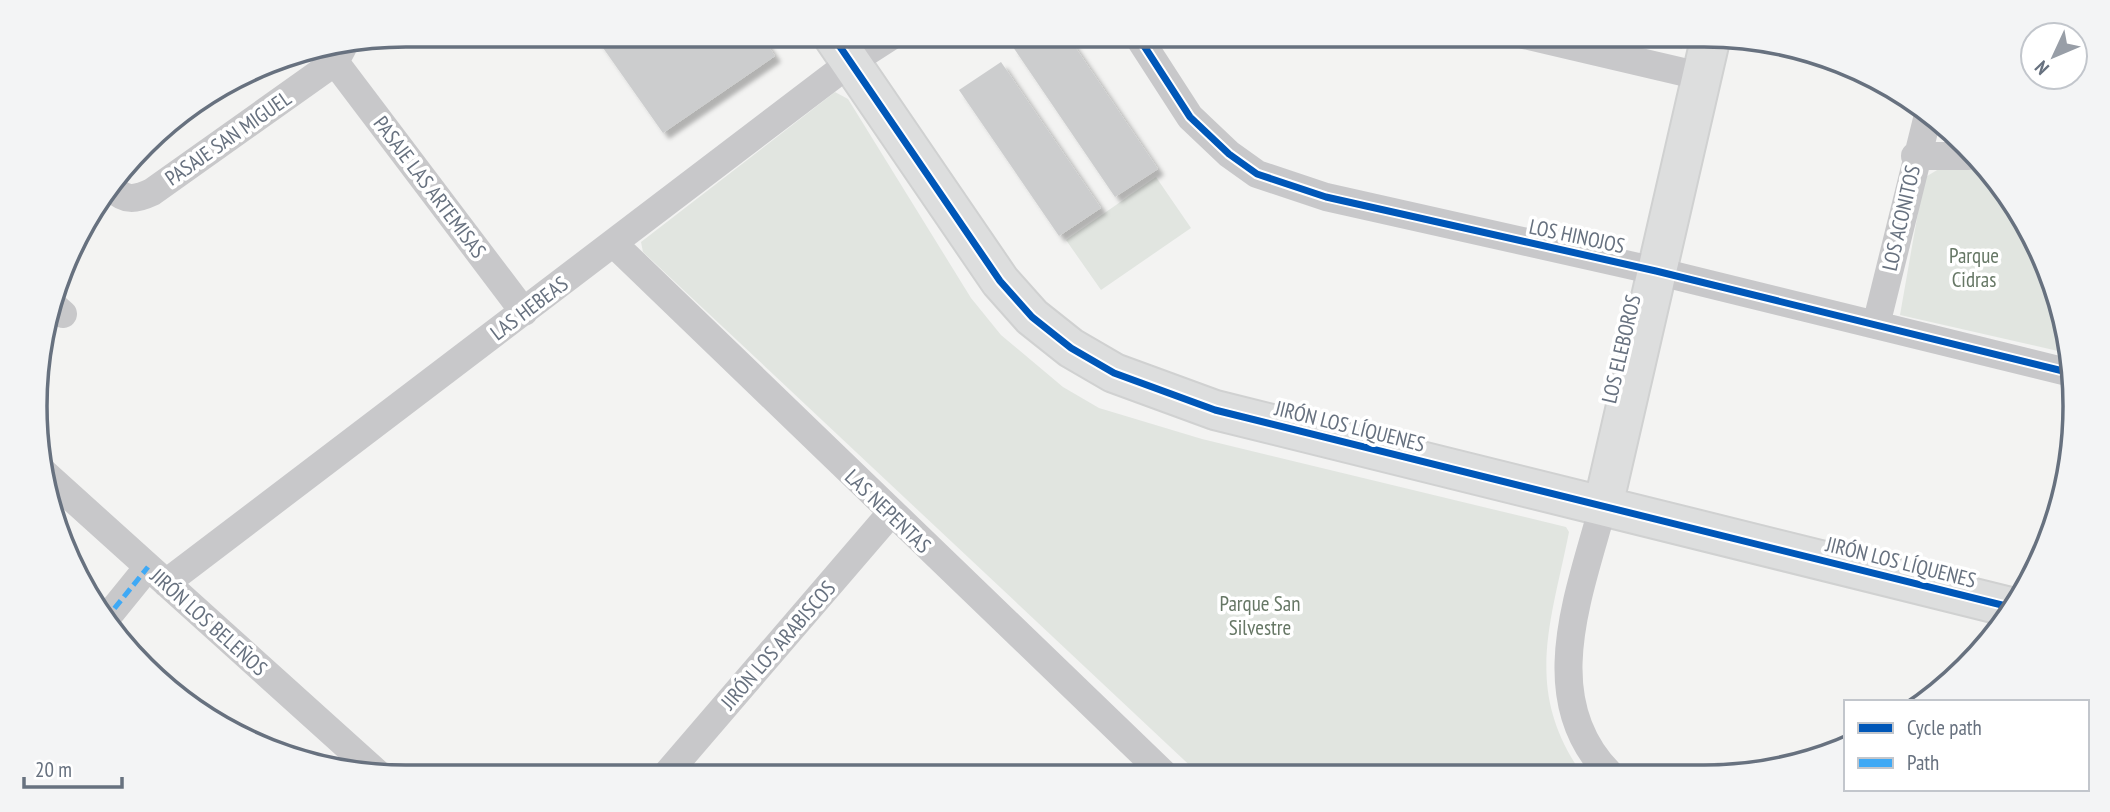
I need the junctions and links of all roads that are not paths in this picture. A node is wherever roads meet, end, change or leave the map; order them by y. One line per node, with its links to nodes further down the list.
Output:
1 (1145, 47): 12 (street, LOS HINOJOS)
2 (1576, 47): 6 (street)
3 (1708, 47): 6 (street, LOS ELEBOROS)
4 (841, 48): 11 (street, LAS HEBEAS); 17 (street, JIRÓN LOS LÍQUENES)
5 (340, 54): 10 (street, PASAJE SAN MIGUEL); 13 (street, PASAJE LAS ARTEMISAS)
6 (1700, 76): 12 (street, LOS ELEBOROS)
7 (1925, 123): 8 (street, LOS ACONITOS)
8 (1915, 156): 9 (street); 14 (street, LOS ACONITOS)
9 (1962, 156)
10 (117, 194)
11 (614, 244): 13 (street, LAS HEBEAS); 18 (street, LAS NEPENTAS)
12 (1656, 271): 14 (street, LOS HINOJOS); 17 (street, LOS ELEBOROS)
13 (524, 312): 19 (street, LAS HEBEAS)
14 (1876, 325): 15 (street, LOS HINOJOS)
15 (2061, 371)
16 (56, 483): 19 (street, JIRÓN LOS BELEÑOS)
17 (1603, 506): 20 (street, JIRÓN LOS LÍQUENES); 25 (street, LOS ELEBOROS)
18 (891, 513): 23 (street, JIRÓN LOS ARABISCOS); 24 (street, LAS NEPENTAS)
19 (157, 575): 21 (street, LAS HEBEAS); 22 (street, JIRÓN LOS BELEÑOS)
20 (2002, 605)
21 (113, 613)
22 (365, 763)
23 (674, 765)
24 (1150, 765)
25 (1603, 765)

